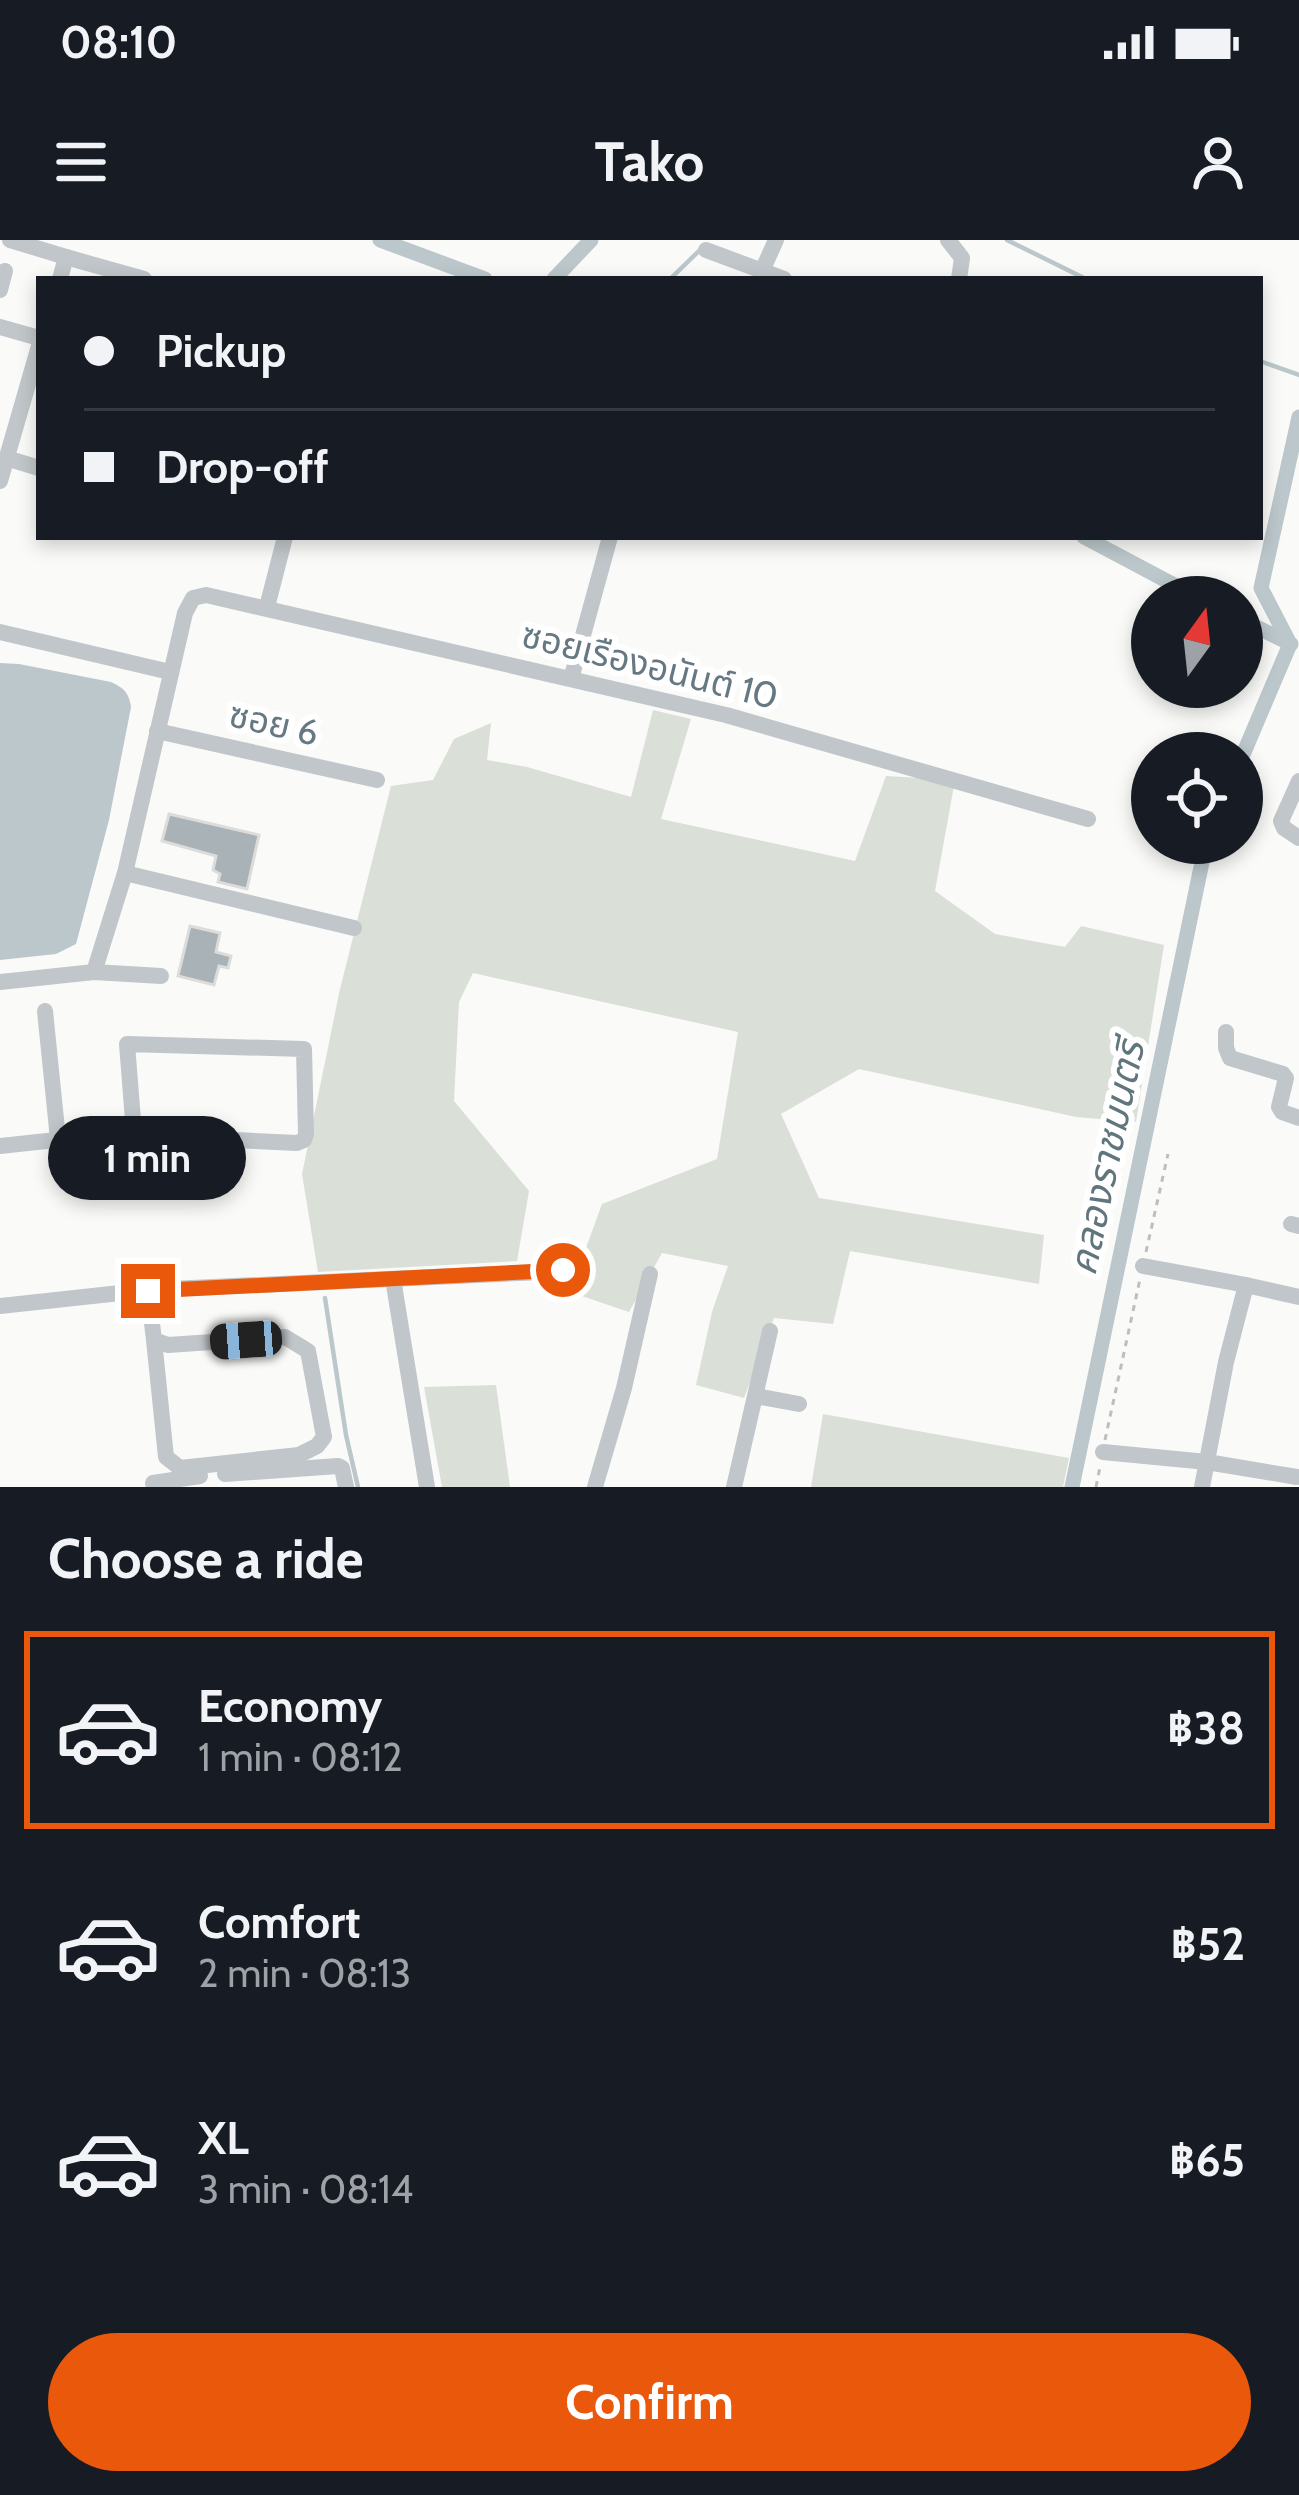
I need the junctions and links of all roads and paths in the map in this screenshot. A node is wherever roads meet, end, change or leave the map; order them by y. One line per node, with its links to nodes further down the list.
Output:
1 (10, 240): 5 (street)
2 (776, 240): 7 (street)
3 (948, 240): 11 (street)
4 (706, 250): 7 (street)
5 (66, 257): 8 (street); 9 (street)
6 (5, 271): 12 (street)
7 (762, 271): 10 (street)
8 (61, 276)
9 (134, 276)
10 (776, 276)
11 (959, 276)
12 (0, 290)
13 (0, 327): 14 (street)
14 (36, 341)
15 (36, 353): 16 (street)
16 (6, 458): 17 (street); 18 (street)
17 (36, 467)
18 (0, 481)
19 (284, 540): 21 (street)
20 (608, 547): 24 (street)
21 (267, 607): 23 (street, ซอยเรืองอนันต์ 10); 24 (street, ซอยเรืองอนันต์ 10)
22 (0, 632): 23 (street)
23 (170, 672): 25 (street)
24 (571, 680): 28 (street, ซอยเรืองอนันต์ 10)
25 (157, 731): 26 (street, ซอย 6); 30 (street)
26 (377, 780)
27 (1299, 781): 29 (street)
28 (1088, 819)
29 (1299, 838)
30 (125, 873): 31 (street); 32 (street)
31 (354, 928)
32 (94, 972): 33 (street); 34 (street)
33 (161, 976)
34 (0, 982)
35 (44, 1011): 39 (street)
36 (1226, 1032): 37 (street)
37 (1299, 1118)
38 (134, 1133): 38 (street); 39 (street)
39 (58, 1138): 40 (street)
40 (0, 1145)
41 (1168, 1154): 42 (path)
42 (1143, 1266): 46 (street); 54 (path)
43 (563, 1270): 45 (street)
44 (650, 1274): 61 (street)
45 (393, 1279): 47 (street); 60 (street)
46 (1246, 1286): 48 (street); 55 (street)
47 (148, 1291): 49 (street); 51 (street)
48 (1299, 1297)
49 (0, 1306)
50 (770, 1331): 52 (street)
51 (154, 1340): 51 (street)
52 (756, 1396): 53 (street); 62 (street)
53 (799, 1404)
54 (1103, 1452): 55 (street); 63 (path)
55 (1208, 1462): 56 (street); 64 (street)
56 (1297, 1477)
57 (153, 1478): 58 (street)
58 (202, 1482): 59 (street)
59 (346, 1487)
60 (427, 1487)
61 (596, 1487)
62 (734, 1487)
63 (1096, 1487)
64 (1202, 1487)

